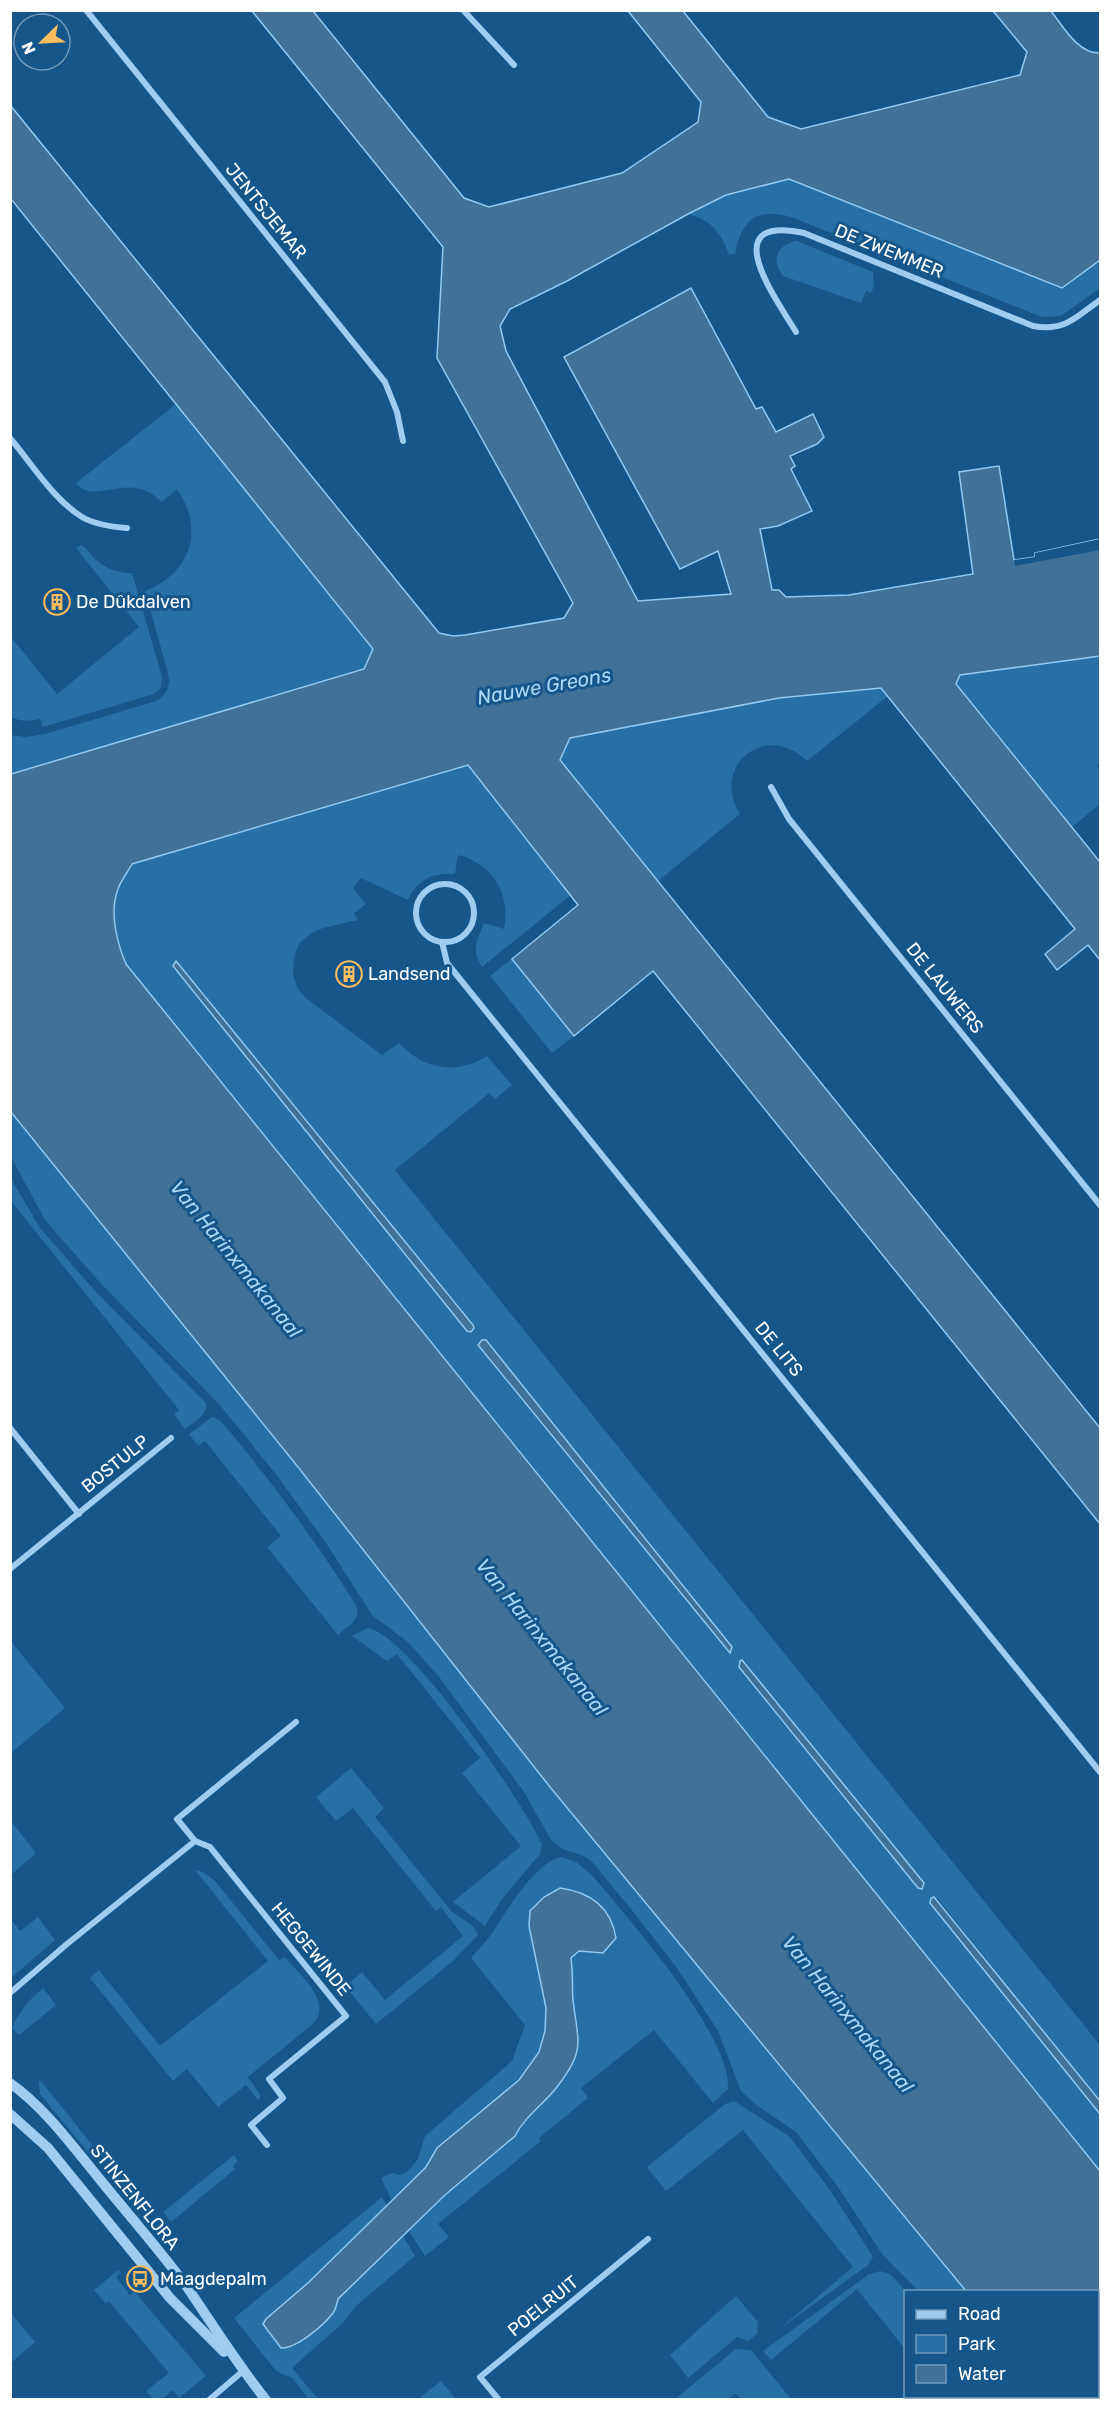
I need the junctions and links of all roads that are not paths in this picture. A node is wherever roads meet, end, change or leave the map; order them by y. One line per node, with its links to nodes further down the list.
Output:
1 (86, 10): 7 (street, JENTSJEMAR)
2 (464, 10): 3 (street)
3 (514, 65)
4 (1101, 300): 5 (street, DE ZWEMMER)
5 (796, 332)
6 (10, 438): 8 (street)
7 (403, 441)
8 (127, 528)
9 (771, 787): 11 (street, DE LAUWERS)
10 (442, 942): 10 (street); 17 (street, DE LITS)
11 (1101, 1205)
12 (10, 1428): 14 (street, BOSTULP)
13 (171, 1438): 14 (street, BOSTULP)
14 (79, 1514): 15 (street, BOSTULP)
15 (10, 1569)
16 (296, 1722): 18 (street, HEGGEWINDE)
17 (1101, 1772)
18 (195, 1841): 19 (street); 22 (street, HEGGEWINDE)
19 (10, 1993)
20 (10, 2083): 24 (street, STINZENFLORA)
21 (10, 2114): 24 (street, STINZENFLORA)
22 (267, 2145)
23 (648, 2239): 27 (street, POELRUIT)
24 (243, 2371): 25 (street); 26 (street, STINZENFLORA)
25 (209, 2400)
26 (266, 2400)
27 (499, 2400)

